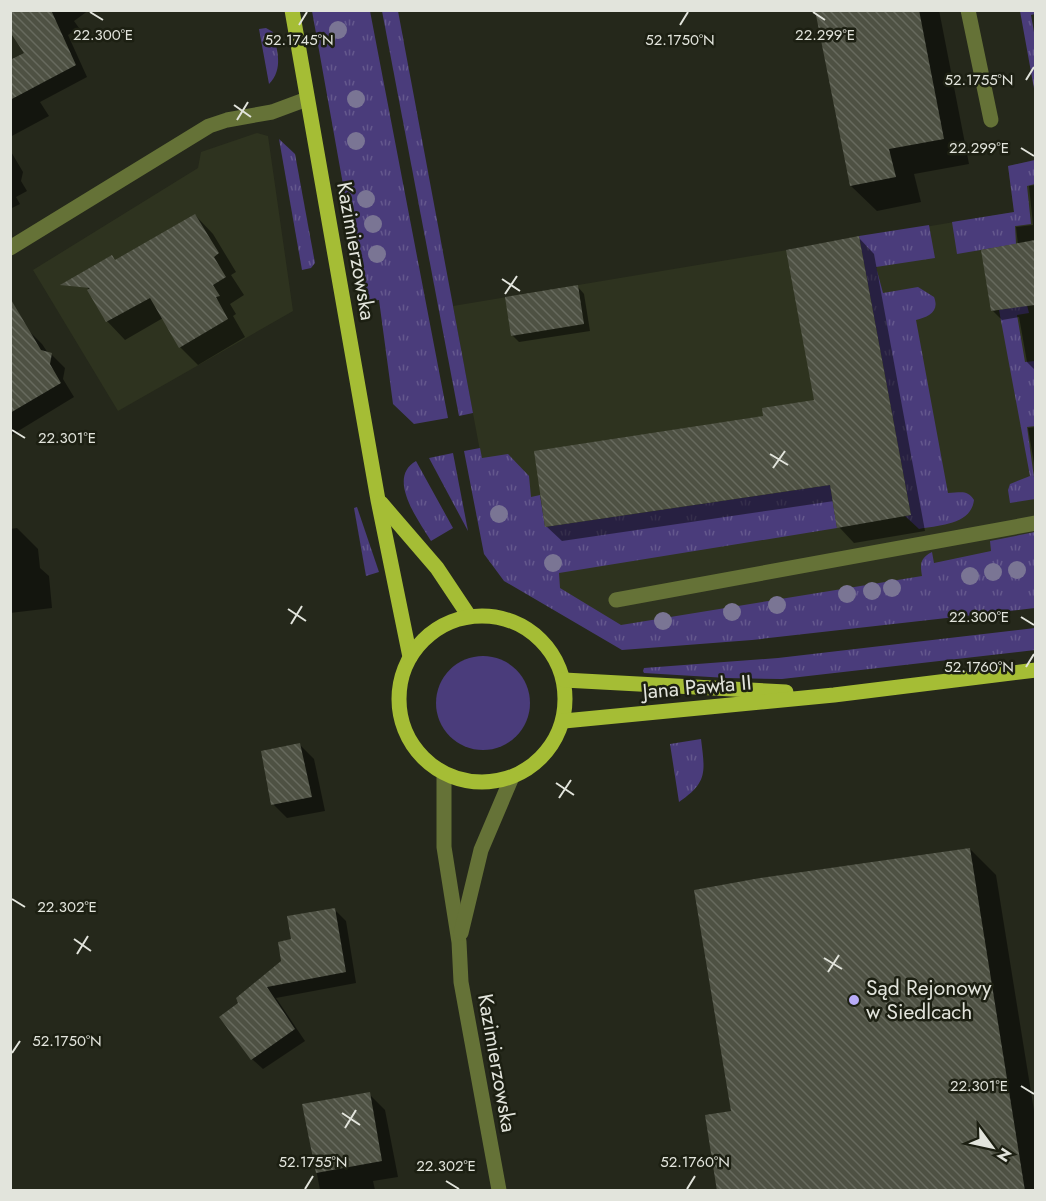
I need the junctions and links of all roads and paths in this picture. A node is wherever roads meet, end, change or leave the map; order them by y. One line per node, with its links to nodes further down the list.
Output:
1 (292, 10): 3 (main road, Kazimierzowska)
2 (968, 10): 4 (street)
3 (307, 99): 5 (street); 6 (main road, Kazimierzowska)
4 (991, 120)
5 (10, 248)
6 (378, 500): 9 (main road); 10 (main road, Kazimierzowska)
7 (1035, 523): 8 (street)
8 (616, 600)
9 (469, 616): 10 (main road); 12 (main road)
10 (410, 657): 15 (main road)
11 (1035, 670): 13 (main road, Jana Pawła II)
12 (564, 680): 13 (main road, Jana Pawła II); 14 (main road)
13 (834, 695): 14 (main road, Jana Pawła II)
14 (564, 721): 16 (main road)
15 (444, 774): 16 (main road); 17 (street, Kazimierzowska)
16 (512, 777): 17 (street, Kazimierzowska)
17 (459, 942): 18 (street, Kazimierzowska)
18 (499, 1191)

